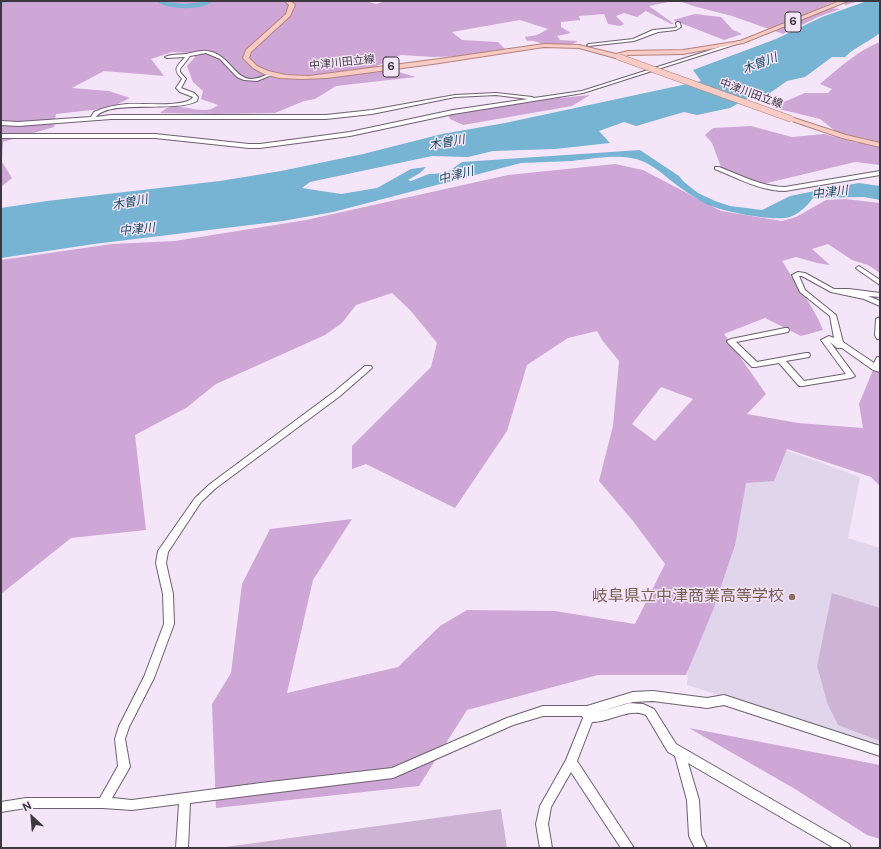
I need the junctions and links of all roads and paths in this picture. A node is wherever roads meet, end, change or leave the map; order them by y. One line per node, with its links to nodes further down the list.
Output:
1 (288, 1): 12 (main road, 中津川田立線 / 6)
2 (845, 1): 8 (main road, 中津川田立線 / 6)
3 (678, 23): 5 (street)
4 (659, 30): 5 (street)
5 (654, 31): 7 (street)
6 (584, 41): 7 (street)
7 (591, 47): 10 (main road, 中津川田立線 / 6); 12 (main road, 中津川田立線 / 6)
8 (718, 47): 10 (main road, 中津川田立線 / 6); 13 (street)
9 (187, 55): 11 (street); 12 (street); 14 (street)
10 (618, 56): 17 (main road, 中津川田立線 / 6, bridge)
11 (167, 57)
12 (272, 74)
13 (536, 100): 14 (street); 16 (street)
14 (93, 118): 15 (street)
15 (1, 124)
16 (1, 136)
17 (880, 145)
18 (717, 168): 19 (street)
19 (880, 173)
20 (858, 268): 21 (street)
21 (880, 283)
22 (838, 291): 23 (street); 24 (street); 28 (street)
23 (880, 295)
24 (880, 304)
25 (880, 319): 27 (street)
26 (785, 330): 31 (street)
27 (880, 337)
28 (848, 348): 31 (street); 33 (street)
29 (806, 355): 31 (street)
30 (880, 359): 33 (street)
31 (781, 360)
32 (368, 368): 39 (street)
33 (878, 369)
34 (588, 715): 35 (street); 36 (street); 37 (street); 38 (street)
35 (880, 751)
36 (680, 753): 41 (street); 45 (street)
37 (571, 762): 43 (street); 44 (street)
38 (184, 798): 39 (street); 42 (street)
39 (103, 803): 40 (street)
40 (1, 807)
41 (842, 847)
42 (182, 848)
43 (546, 848)
44 (628, 848)
45 (701, 848)

